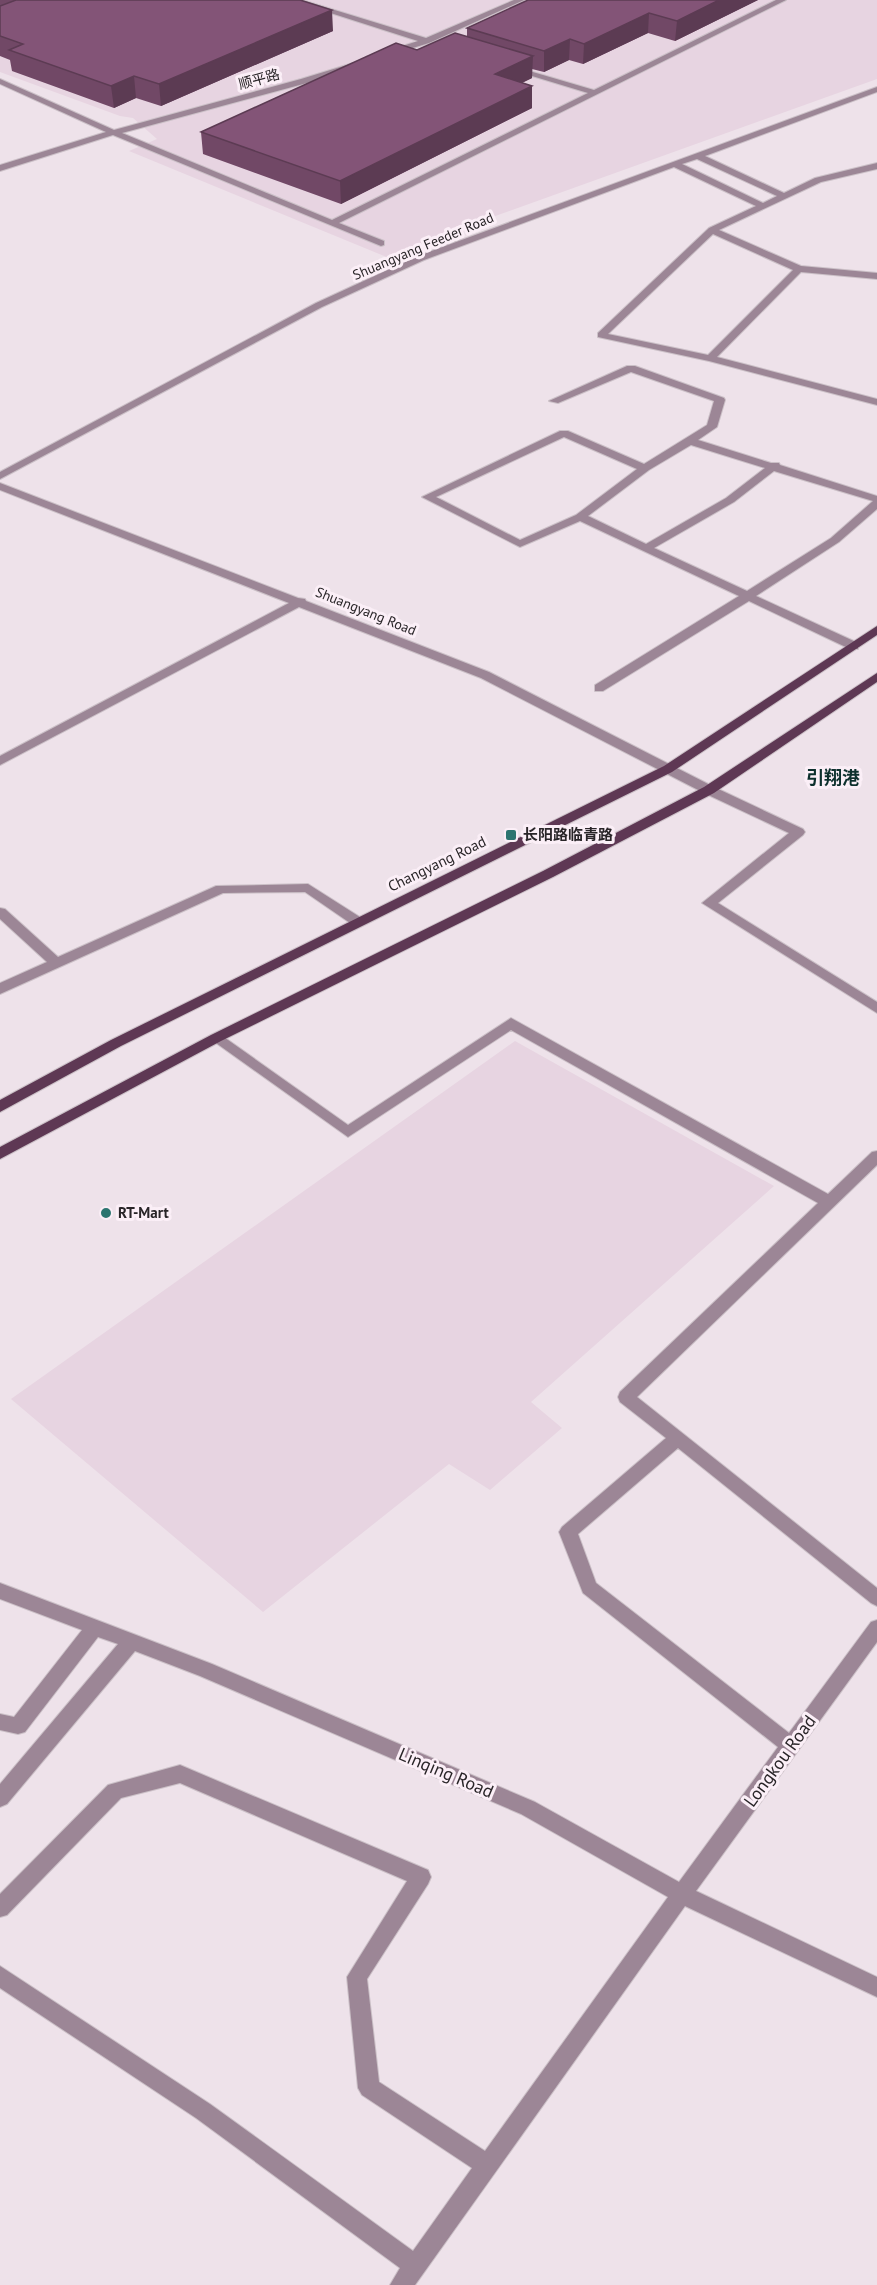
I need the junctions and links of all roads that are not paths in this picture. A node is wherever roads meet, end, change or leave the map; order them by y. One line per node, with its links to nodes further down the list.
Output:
1 (294, 0): 4 (street)
2 (520, 0): 4 (street)
3 (782, 0): 11 (street)
4 (426, 41): 5 (street); 6 (street)
5 (438, 44)
6 (382, 56)
7 (360, 63): 12 (street, 顺平路)
8 (505, 65): 11 (street)
9 (0, 81): 12 (street)
10 (877, 89): 13 (street, Shuangyang Feeder Road)
11 (596, 93): 19 (street)
12 (115, 132): 16 (street, 顺平路); 19 (street)
13 (697, 155): 14 (street, Shuangyang Feeder Road); 17 (street)
14 (674, 164): 18 (street); 30 (street, Shuangyang Feeder Road)
15 (877, 166): 17 (street)
16 (0, 168)
17 (784, 196): 18 (street)
18 (763, 206): 20 (street)
19 (332, 222): 21 (street)
20 (712, 230): 22 (street); 24 (street)
21 (381, 243)
22 (799, 269): 23 (street); 24 (street)
23 (877, 276)
24 (710, 358): 26 (street)
25 (554, 401): 27 (street)
26 (877, 402)
27 (690, 441): 28 (street); 29 (street)
28 (775, 465): 32 (street); 34 (street)
29 (645, 468): 33 (street); 33 (street)
30 (0, 476)
31 (0, 486): 36 (street, Shuangyang Road)
32 (877, 501): 35 (street)
33 (580, 517): 34 (street)
34 (646, 548): 35 (street)
35 (748, 596): 38 (street); 40 (street)
36 (300, 601): 41 (street); 42 (street, Shuangyang Road)
37 (877, 630): 38 (main road, Changyang Road)
38 (854, 646): 42 (main road, Changyang Road)
39 (877, 677): 43 (main road)
40 (599, 688)
41 (0, 761)
42 (668, 768): 43 (street, Shuangyang Road); 45 (main road, Changyang Road)
43 (709, 790): 48 (street, Shuangyang Road); 49 (main road)
44 (0, 912): 46 (street)
45 (358, 922): 46 (street); 50 (main road, Changyang Road)
46 (56, 963): 47 (street)
47 (0, 989)
48 (877, 1008)
49 (216, 1038): 51 (main road); 53 (street)
50 (0, 1107)
51 (0, 1154)
52 (877, 1156): 53 (street)
53 (829, 1202): 54 (street)
54 (678, 1438): 56 (street); 61 (street)
55 (0, 1590): 57 (street, Linqing Road)
56 (877, 1598)
57 (94, 1627): 59 (street, Linqing Road); 60 (street)
58 (877, 1628): 61 (street, Longkou Road)
59 (131, 1642): 62 (street); 63 (street, Linqing Road)
60 (0, 1722)
61 (791, 1746): 63 (street, Longkou Road)
62 (0, 1798)
63 (682, 1894): 66 (street, Linqing Road); 67 (street, Longkou Road)
64 (0, 1908): 67 (street)
65 (0, 1976): 68 (street)
66 (877, 1987)
67 (487, 2165): 68 (street, Longkou Road)
68 (415, 2266): 69 (street, Longkou Road)
69 (401, 2285)

